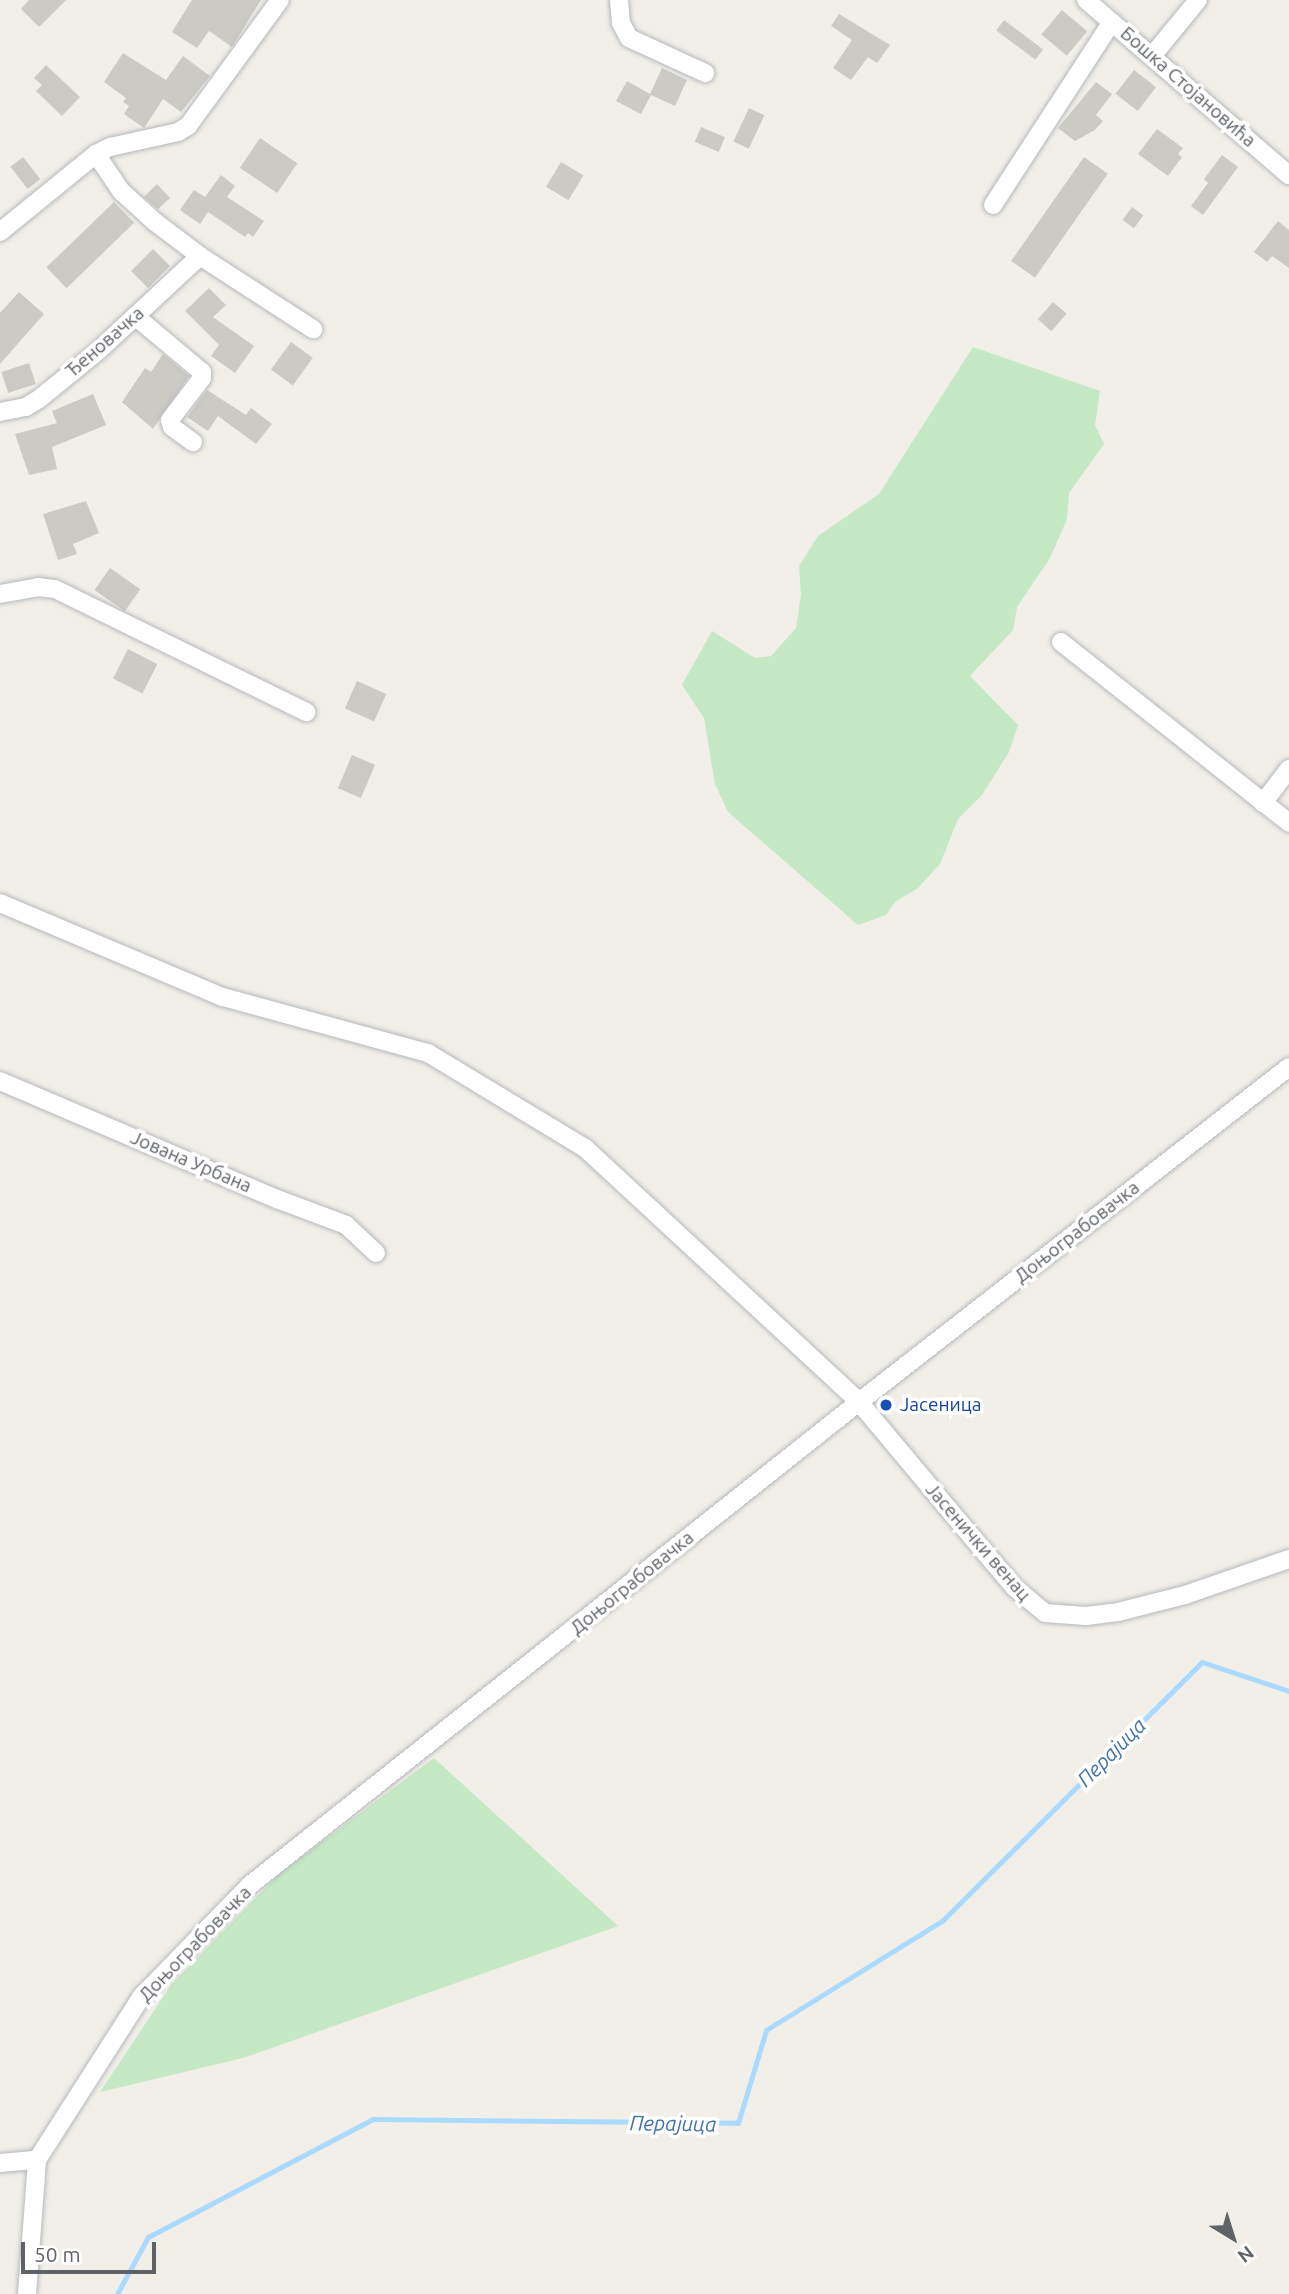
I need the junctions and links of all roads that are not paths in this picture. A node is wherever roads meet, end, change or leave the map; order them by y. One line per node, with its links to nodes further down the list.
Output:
1 (280, 0): 8 (street)
2 (619, 0): 7 (street)
3 (1086, 0): 5 (street, Бошка Стојановића)
4 (1198, 0): 6 (street)
5 (1112, 22): 6 (street, Бошка Стојановића); 10 (street)
6 (1152, 56): 9 (street, Бошка Стојановића)
7 (705, 74)
8 (96, 154): 11 (street); 12 (street)
9 (1289, 174)
10 (993, 205)
11 (0, 232)
12 (200, 256): 13 (street, Ђеновачка); 14 (street)
13 (135, 316): 15 (street, Ђеновачка); 16 (street)
14 (313, 329)
15 (0, 412)
16 (193, 442)
17 (0, 594): 19 (street)
18 (1061, 642): 21 (street)
19 (306, 712)
20 (1289, 769): 21 (street)
21 (1263, 803): 22 (street)
22 (1289, 823)
23 (0, 904): 27 (street, Јасенички венац)
24 (1289, 1067): 27 (street, Доњограбовачка)
25 (0, 1081): 26 (street, Јована Урбана)
26 (376, 1253)
27 (859, 1402): 28 (street, Јасенички венац); 29 (street, Доњограбовачка)
28 (1289, 1559)
29 (37, 2160): 30 (street); 31 (street)
30 (0, 2163)
31 (27, 2294)

